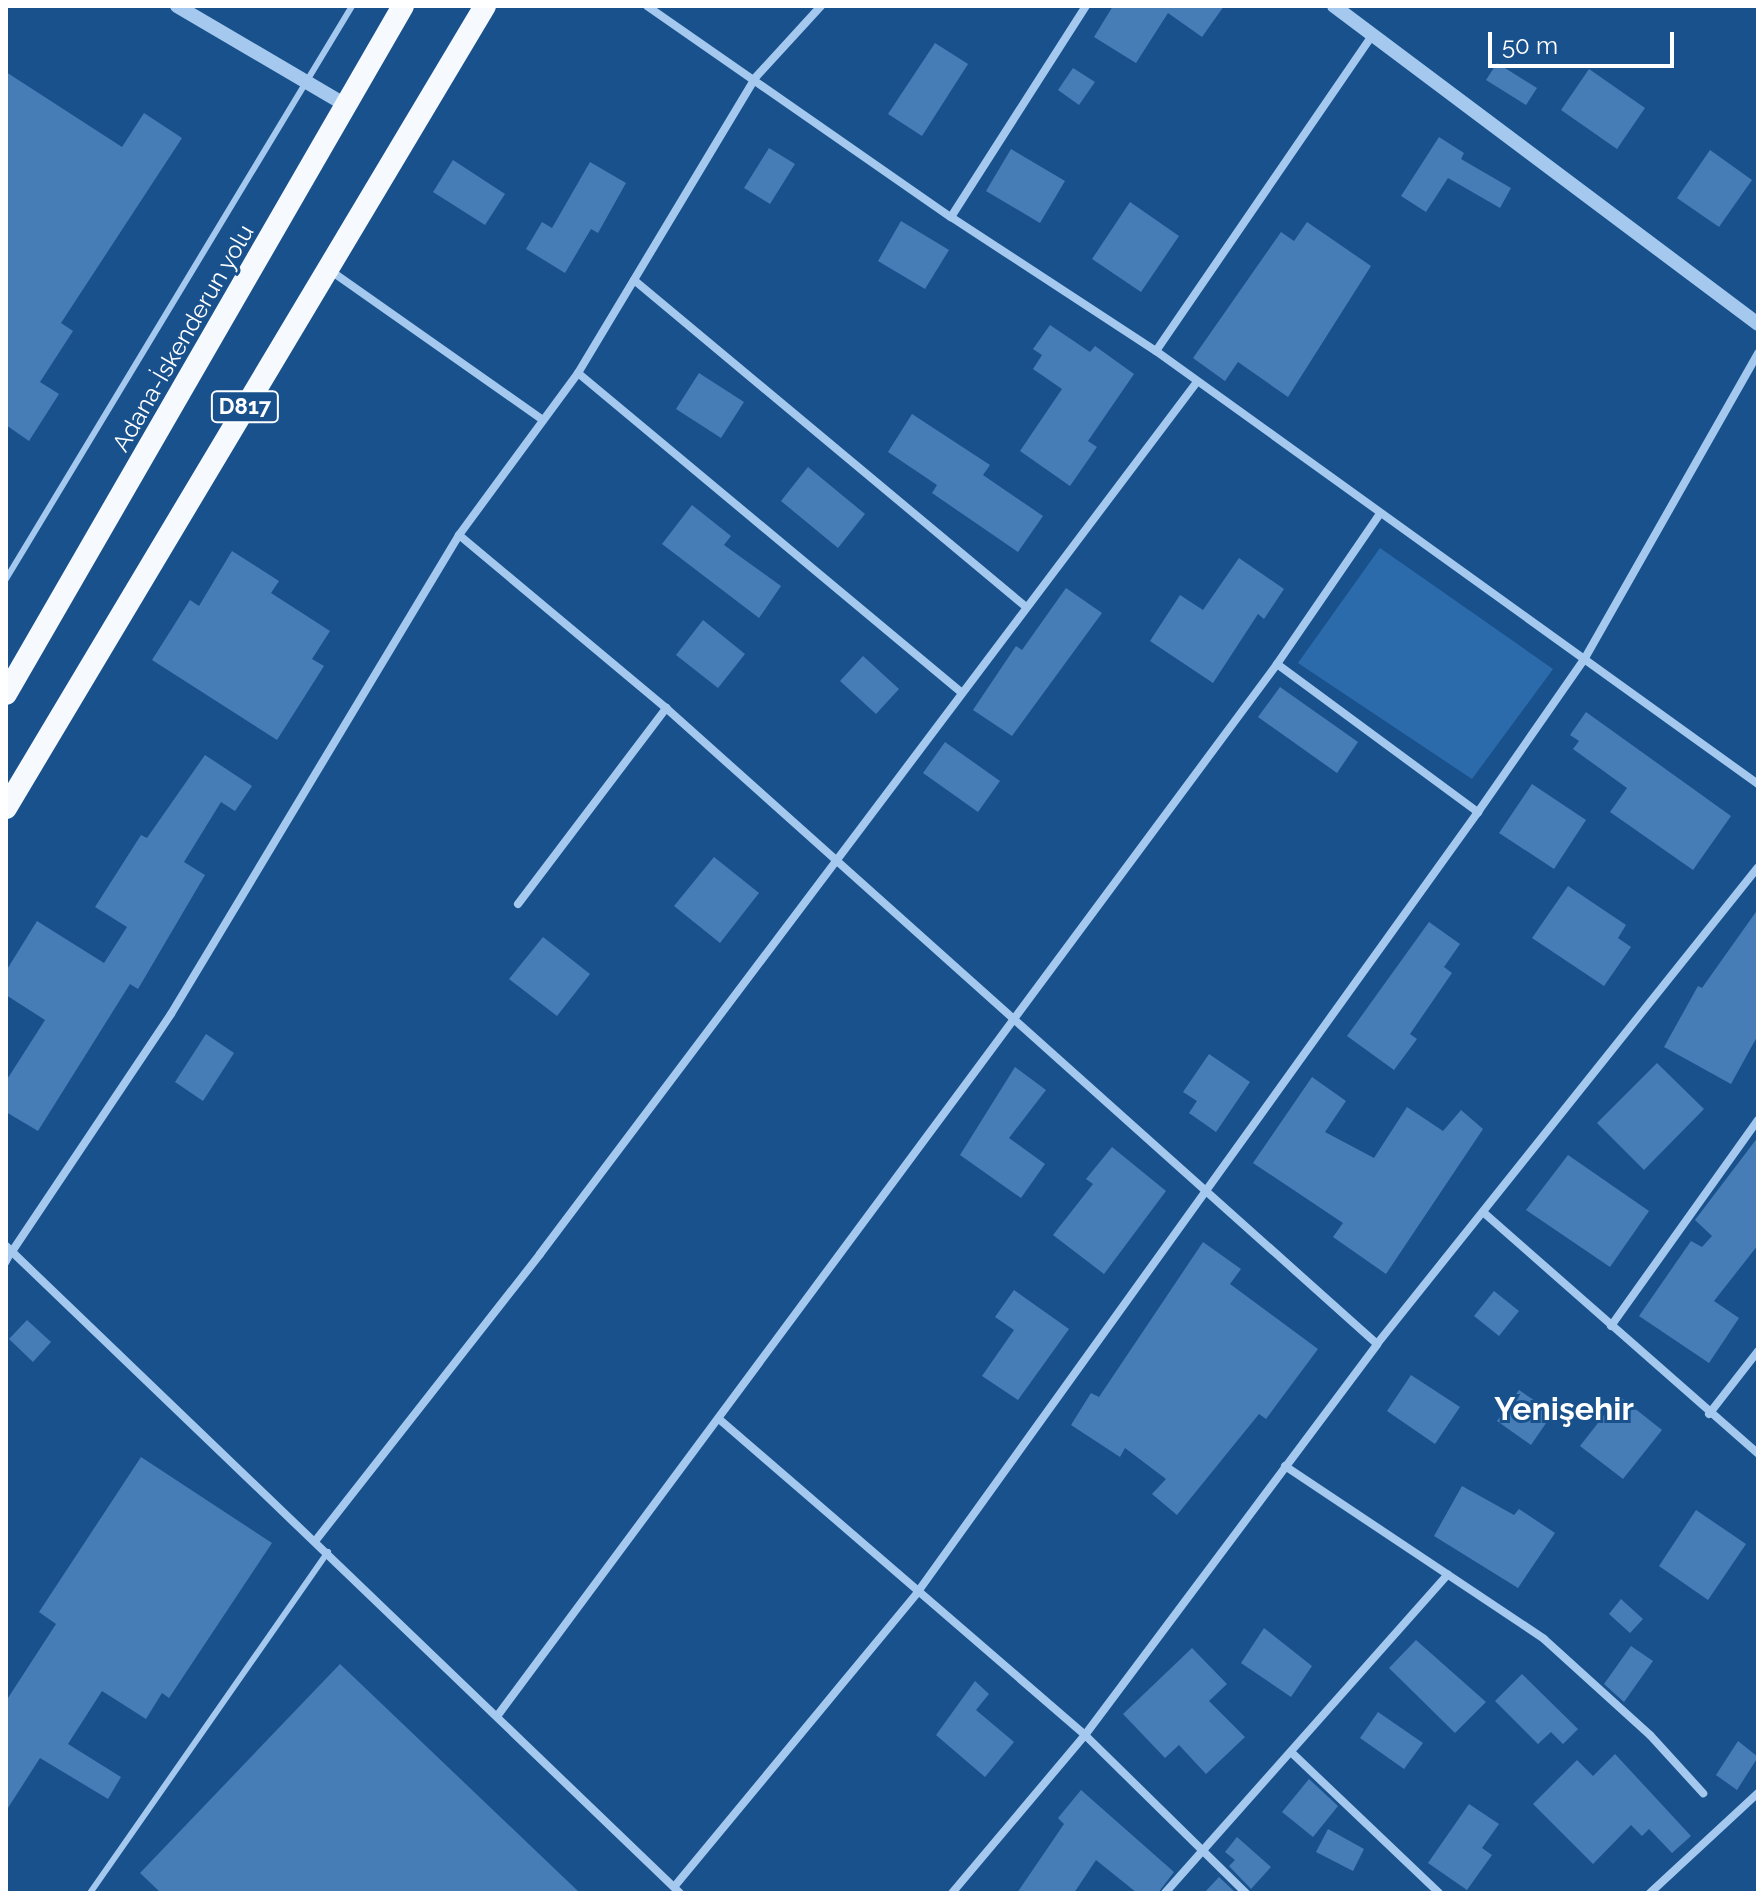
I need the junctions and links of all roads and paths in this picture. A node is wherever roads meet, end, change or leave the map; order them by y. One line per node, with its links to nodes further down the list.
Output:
1 (177, 6): 11 (street)
2 (352, 6): 11 (lane)
3 (403, 6): 12 (highway, Adana-İskenderun yolu / D817)
4 (485, 6): 14 (highway, D817)
5 (647, 6): 10 (street)
6 (821, 6): 10 (street)
7 (1086, 6): 13 (street)
8 (1334, 6): 9 (street)
9 (1373, 34): 16 (street); 17 (street)
10 (755, 78): 13 (street); 15 (street)
11 (306, 82): 12 (street); 24 (lane)
12 (346, 105): 29 (highway, Adana-İskenderun yolu / D817)
13 (951, 217): 17 (street)
14 (328, 269): 21 (street); 32 (highway, D817)
15 (634, 280): 19 (street); 25 (street)
16 (1758, 324)
17 (1156, 351): 20 (street)
18 (1758, 353): 26 (street)
19 (578, 373): 21 (street); 28 (street)
20 (1196, 383): 22 (street); 25 (street)
21 (543, 420): 23 (street)
22 (1379, 515): 26 (street); 27 (street)
23 (459, 535): 30 (street); 41 (street)
24 (6, 579)
25 (1026, 607): 28 (street)
26 (1585, 658): 31 (street); 33 (street)
27 (1277, 664): 33 (street); 37 (street)
28 (960, 691): 34 (street)
29 (6, 694)
30 (666, 708): 34 (street); 36 (street)
31 (1758, 784)
32 (6, 808)
33 (1478, 812): 39 (street)
34 (834, 859): 37 (street); 50 (street)
35 (1758, 867): 40 (street)
36 (518, 904)
37 (1012, 1022): 39 (street); 47 (street)
38 (1758, 1120): 43 (street)
39 (1206, 1194): 44 (street); 53 (street)
40 (1483, 1212): 43 (street); 44 (street)
41 (10, 1248): 42 (lane); 50 (street)
42 (6, 1263)
43 (1611, 1326): 46 (street)
44 (1377, 1344): 49 (street)
45 (1758, 1351): 46 (street)
46 (1709, 1414): 48 (street)
47 (719, 1419): 53 (street); 54 (street)
48 (1758, 1454)
49 (1285, 1466): 52 (street); 55 (street)
50 (316, 1540): 51 (street)
51 (328, 1552): 54 (street); 61 (lane)
52 (1448, 1574): 56 (street); 57 (street)
53 (917, 1593): 55 (street); 60 (street)
54 (498, 1715): 60 (street)
55 (1085, 1735): 59 (street); 62 (street)
56 (1291, 1752): 59 (street); 65 (street)
57 (1703, 1793)
58 (1758, 1793): 66 (street)
59 (1204, 1851): 63 (street); 64 (street)
60 (677, 1890)
61 (90, 1893)
62 (952, 1893)
63 (1165, 1893)
64 (1246, 1893)
65 (1439, 1893)
66 (1650, 1893)

